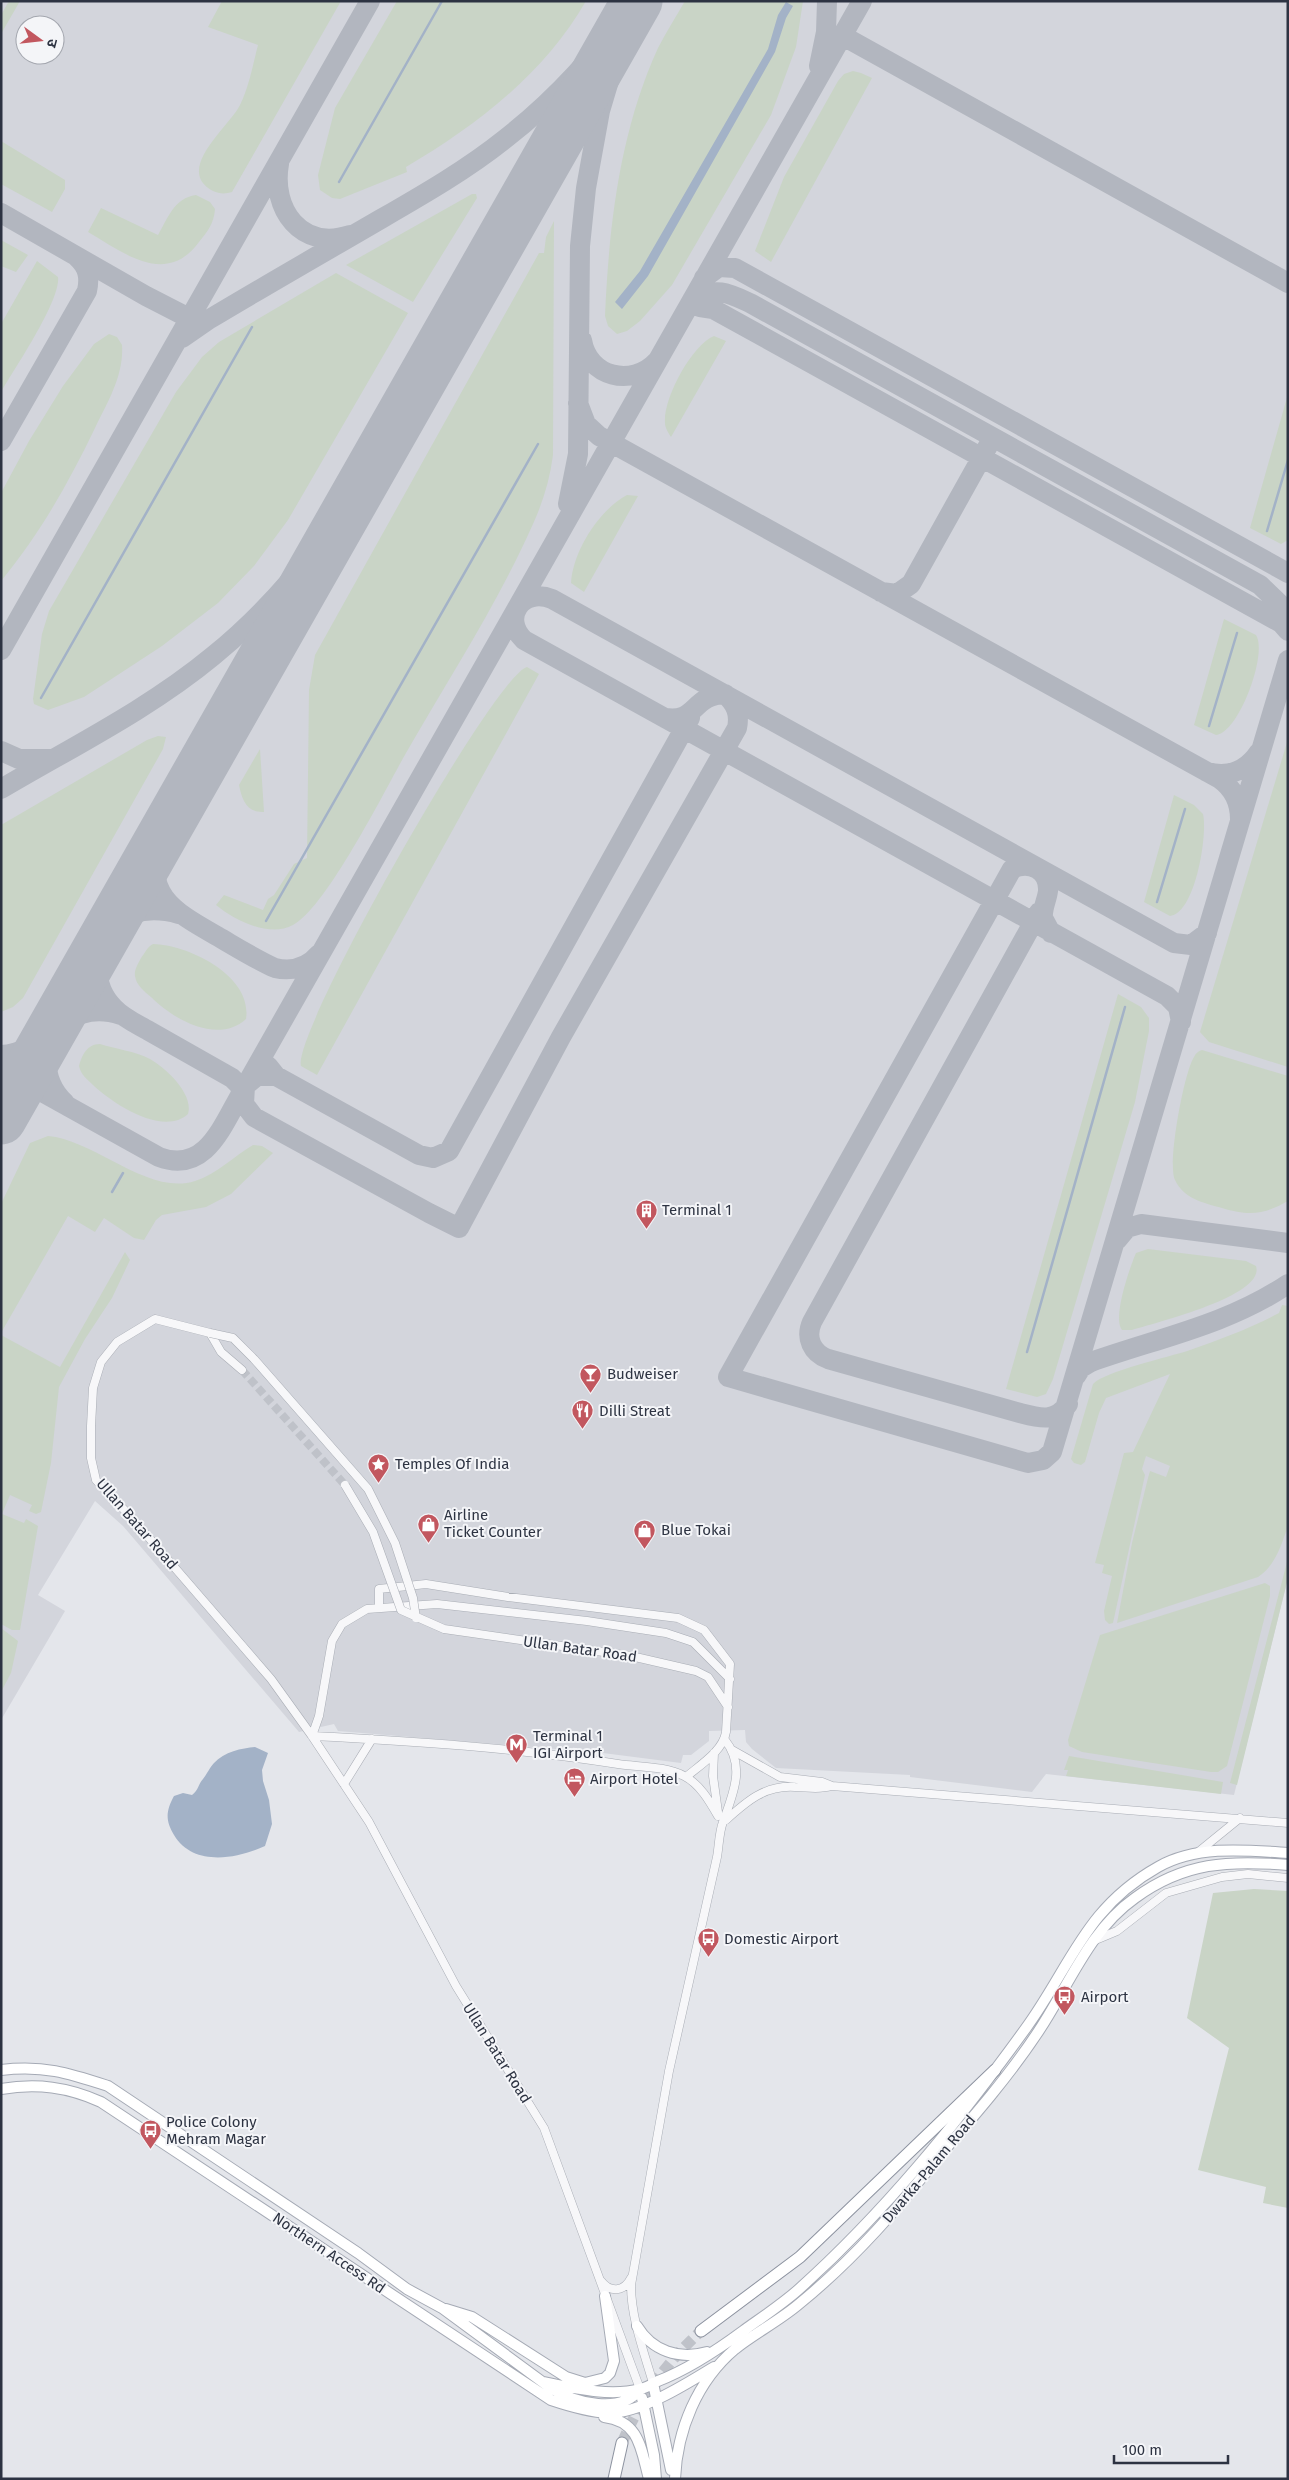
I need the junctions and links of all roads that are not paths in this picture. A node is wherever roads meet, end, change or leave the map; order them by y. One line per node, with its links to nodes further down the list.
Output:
1 (210, 1334): 2 (street); 5 (street, Ullan Batar Road, bridge); 8 (street, Ullan Batar Road)
2 (242, 1370)
3 (345, 1485): 5 (street, Ullan Batar Road, bridge)
4 (379, 1608): 6 (street); 6 (street); 8 (street)
5 (416, 1618): 7 (street, Ullan Batar Road, bridge)
6 (730, 1679): 7 (street)
7 (728, 1707): 10 (street)
8 (312, 1736): 9 (street); 14 (street, Ullan Batar Road)
9 (372, 1739): 13 (street); 14 (street)
10 (725, 1740): 11 (street); 12 (street)
11 (732, 1750): 15 (street); 17 (street)
12 (714, 1753): 13 (street); 17 (street)
13 (686, 1776): 17 (street)
14 (344, 1784): 30 (street, Ullan Batar Road)
15 (832, 1786): 16 (street); 17 (street)
16 (1240, 1818): 18 (street); 20 (street)
17 (720, 1819): 29 (street)
18 (1288, 1823)
19 (1288, 1853): 20 (main road)
20 (1194, 1855): 25 (main road)
21 (1288, 1865): 23 (main road, Dwarka-Palam Road)
22 (1288, 1878): 23 (street)
23 (1093, 1941): 36 (main road, Dwarka-Palam Road)
24 (1, 2070): 27 (main road, Northern Access Rd)
25 (995, 2070): 34 (highway); 35 (main road, Northern Access Rd)
26 (1, 2089): 28 (main road, Northern Access Rd)
27 (126, 2100): 28 (main road); 32 (main road, Northern Access Rd)
28 (118, 2113): 40 (main road, Northern Access Rd)
29 (634, 2269): 30 (street); 33 (street)
30 (599, 2278): 31 (street, Ullan Batar Road)
31 (605, 2296): 32 (main road); 38 (street, Ullan Batar Road)
32 (442, 2308): 38 (main road, Northern Access Rd)
33 (637, 2326): 35 (main road); 37 (street)
34 (701, 2331)
35 (718, 2349): 37 (main road, Northern Access Rd)
36 (723, 2360): 39 (main road, Northern Access Rd); 46 (main road)
37 (653, 2383): 38 (main road, Northern Access Rd); 39 (main road)
38 (640, 2389): 41 (main road)
39 (658, 2399): 41 (main road, Northern Access Rd); 46 (main road)
40 (551, 2400): 41 (main road, Northern Access Rd); 44 (main road)
41 (644, 2404): 45 (main road)
42 (622, 2444): 43 (highway)
43 (614, 2479)
44 (649, 2479)
45 (656, 2479)
46 (674, 2479)

